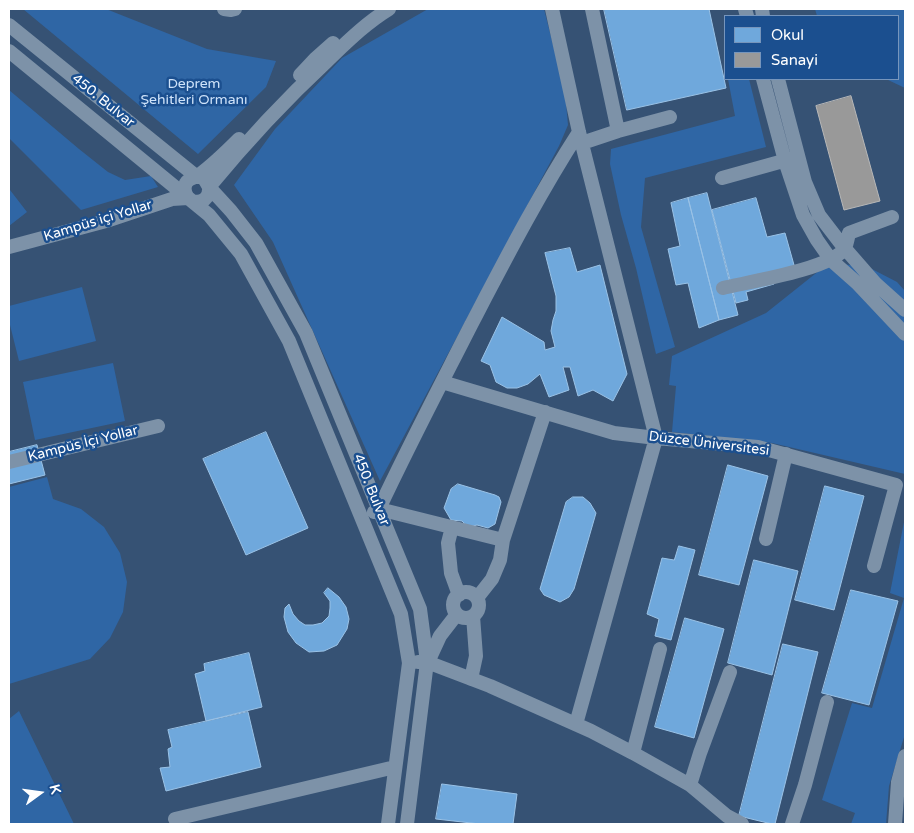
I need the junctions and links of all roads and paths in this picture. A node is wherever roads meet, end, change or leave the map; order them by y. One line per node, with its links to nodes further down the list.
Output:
1 (224, 9): 2 (street)
2 (235, 9)
3 (371, 9): 16 (street)
4 (389, 9): 18 (street)
5 (552, 9): 13 (street)
6 (592, 9): 12 (street)
7 (9, 25): 16 (street, 450. Bulvar)
8 (9, 50): 19 (street, 450. Bulvar)
9 (763, 80): 15 (street)
10 (778, 80): 14 (street)
11 (670, 117): 12 (street)
12 (618, 131): 13 (street)
13 (580, 138): 27 (street); 30 (street)
14 (799, 157): 15 (street); 22 (street)
15 (785, 161): 17 (street); 23 (street)
16 (197, 177): 18 (street); 19 (street)
17 (722, 178)
18 (210, 187): 19 (street); 33 (street, 450. Bulvar)
19 (190, 200): 21 (street, Kampüs içi Yollar); 34 (street, 450. Bulvar)
20 (892, 217): 22 (street)
21 (9, 248)
22 (845, 248): 23 (street); 25 (street)
23 (831, 260): 24 (street); 26 (street)
24 (723, 288)
25 (905, 310)
26 (905, 334)
27 (442, 382): 28 (street, Düzce Üniversitesi); 33 (street)
28 (545, 412): 30 (street, Düzce Üniversitesi); 37 (street)
29 (158, 426): 32 (street, Kampüs İçi Yollar)
30 (656, 438): 31 (street, Düzce Üniversitesi); 49 (street)
31 (786, 454): 36 (street); 38 (street, Düzce Üniversitesi)
32 (9, 462)
33 (379, 509): 34 (street); 35 (street); 45 (street, 450. Bulvar)
34 (362, 518): 44 (street, 450. Bulvar)
35 (452, 527): 37 (street); 39 (street)
36 (766, 539)
37 (503, 540): 40 (street)
38 (874, 566)
39 (458, 595): 40 (street); 41 (street)
40 (477, 598): 42 (street)
41 (457, 614): 42 (street); 45 (street)
42 (473, 616): 47 (street)
43 (660, 649): 50 (street)
44 (408, 662): 45 (street); 52 (street, 450. Bulvar)
45 (427, 662): 47 (street); 56 (street, 450. Bulvar)
46 (730, 672): 53 (street)
47 (471, 679): 49 (street)
48 (827, 702): 58 (street)
49 (576, 724): 50 (street)
50 (633, 753): 53 (street)
51 (905, 756): 59 (street)
52 (395, 767): 54 (street); 55 (street, 450. Bulvar)
53 (690, 785): 57 (street)
54 (175, 820)
55 (388, 824)
56 (407, 824)
57 (742, 824)
58 (792, 824)
59 (895, 824)

